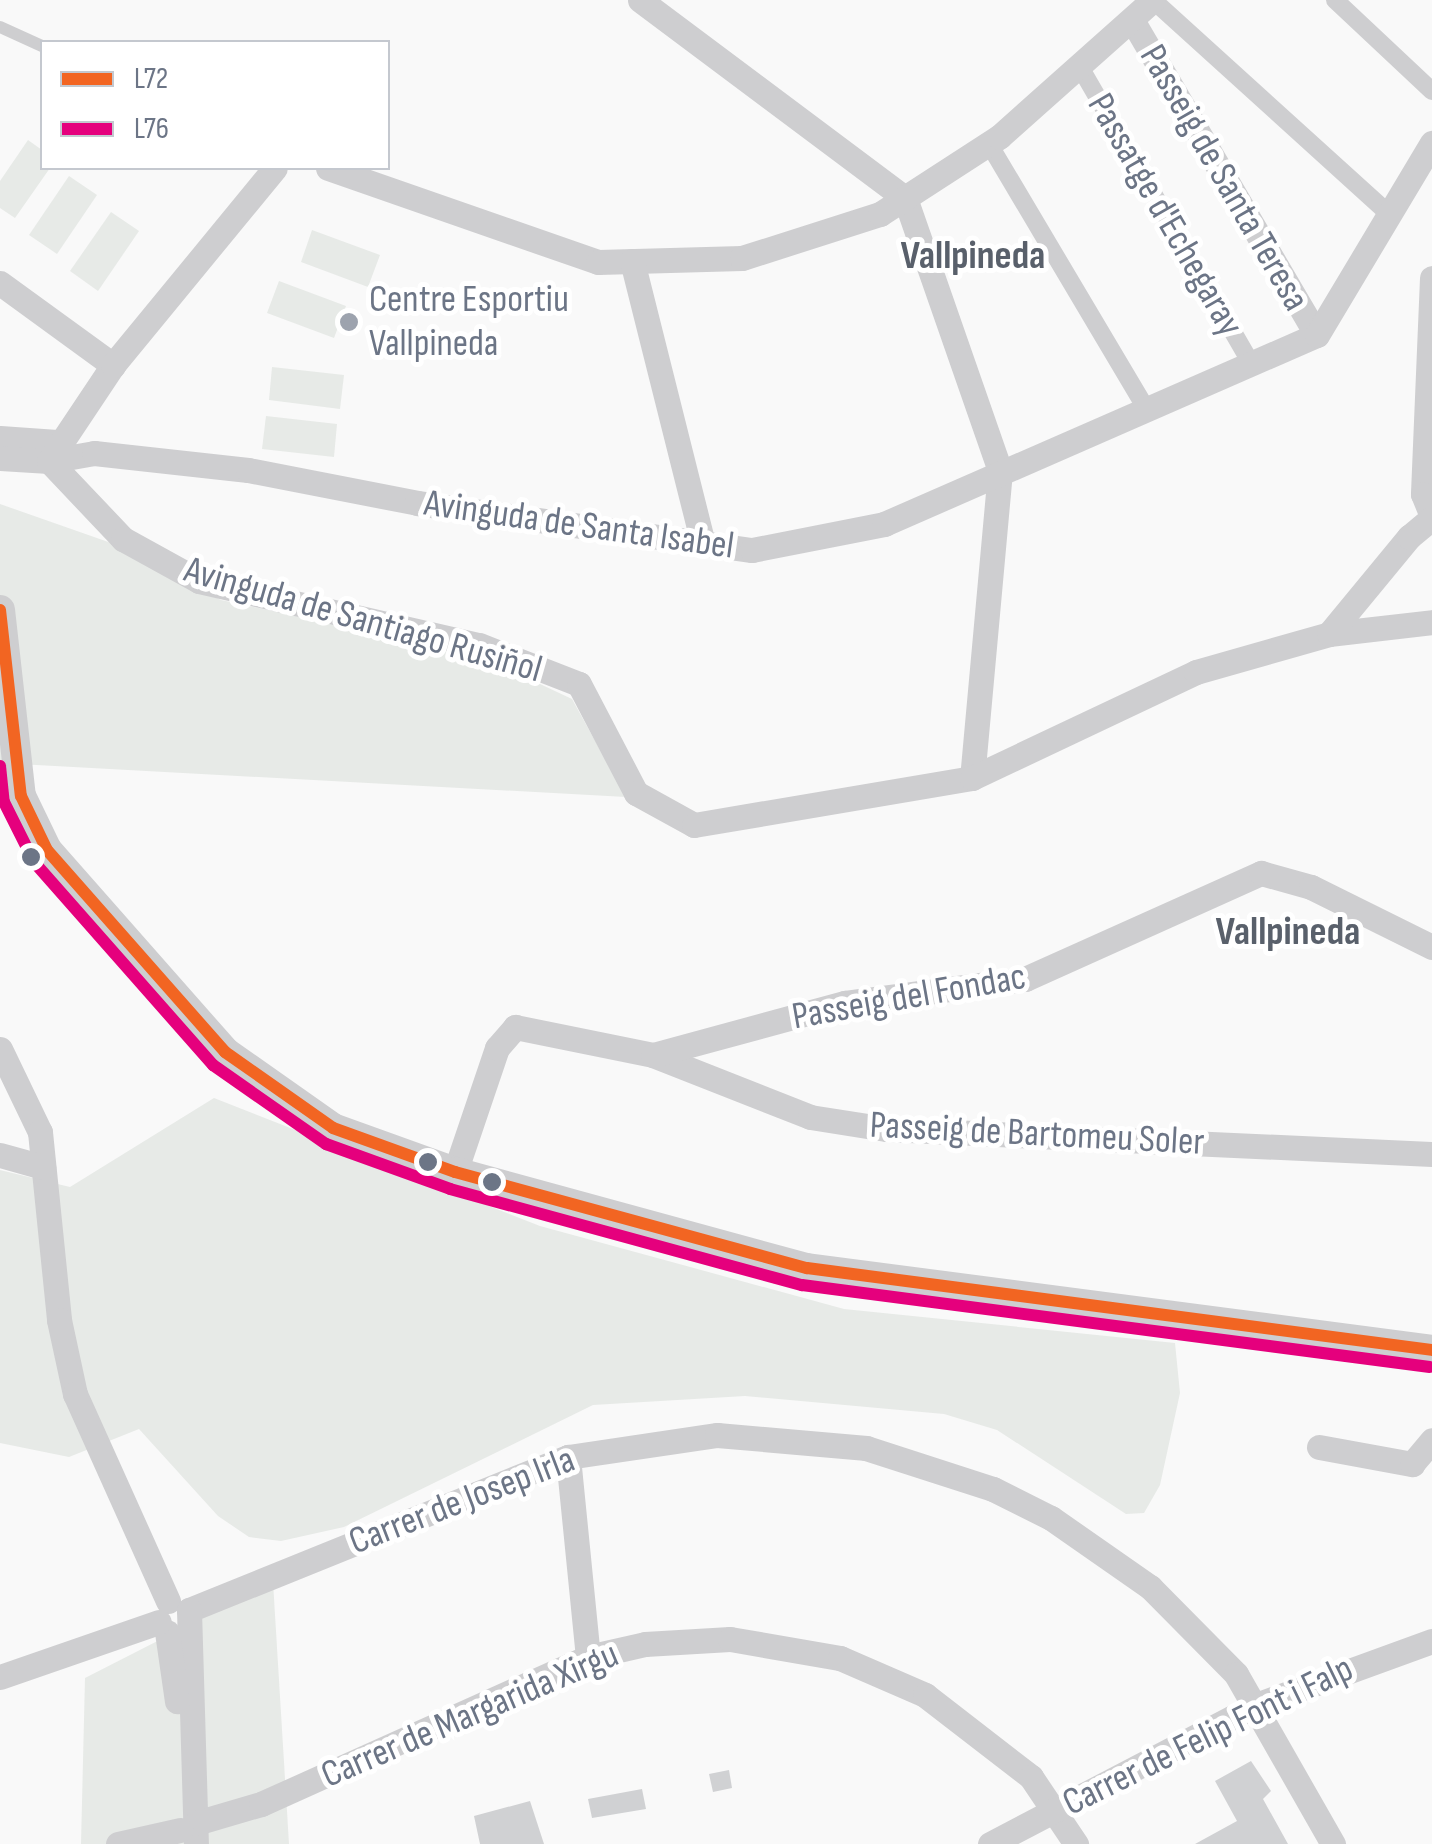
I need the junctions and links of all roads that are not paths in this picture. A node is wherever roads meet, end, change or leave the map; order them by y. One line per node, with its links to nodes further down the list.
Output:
1 (640, 0): 13 (street)
2 (1153, 0): 4 (street); 14 (street)
3 (1335, 0): 8 (street)
4 (1132, 20): 7 (street); 18 (street, Passeig de Santa Teresa)
5 (0, 27): 6 (lane)
6 (40, 45)
7 (1080, 67): 10 (street); 19 (street, Passatge d'Echegaray)
8 (1432, 91)
9 (1432, 143): 14 (street)
10 (988, 144): 13 (street); 21 (street)
11 (273, 170): 20 (street)
12 (334, 170): 15 (street)
13 (905, 198): 15 (street); 25 (street)
14 (1389, 214): 18 (street)
15 (632, 261): 27 (street)
16 (1432, 278): 26 (street)
17 (0, 283): 20 (street)
18 (1317, 335): 19 (street, Avinguda de Santa Isabel)
19 (1251, 363): 21 (street, Avinguda de Santa Isabel)
20 (113, 365): 23 (street)
21 (1145, 408): 25 (street, Avinguda de Santa Isabel)
22 (0, 438): 23 (street)
23 (53, 452): 24 (street, Avinguda de Santa Isabel); 27 (street, Avinguda de Santa Isabel); 31 (street, Avinguda de Santiago Rusiñol)
24 (0, 458)
25 (1000, 471): 27 (street, Avinguda de Santa Isabel); 31 (street)
26 (1432, 517): 30 (street)
27 (703, 544)
28 (0, 610): 32 (street)
29 (1432, 622): 30 (street, Avinguda de Santiago Rusiñol)
30 (1329, 634): 31 (street, Avinguda de Santiago Rusiñol)
31 (972, 778)
32 (10, 795): 39 (street)
33 (1432, 947): 34 (street, Passeig del Fondac)
34 (653, 1055): 36 (street, Passeig de Bartomeu Soler); 39 (street, Passeig del Fondac)
35 (3, 1063): 38 (street)
36 (1432, 1154)
37 (0, 1155): 38 (street)
38 (44, 1167): 44 (street)
39 (455, 1172): 40 (street)
40 (1432, 1350)
41 (1318, 1447): 42 (street)
42 (1430, 1447)
43 (568, 1456): 44 (street, Carrer de Josep Irla); 46 (street); 48 (street, Carrer de Josep Irla)
44 (174, 1619): 47 (street, Carrer de Josep Irla); 50 (street)
45 (1432, 1641): 48 (street, Carrer de Felip Font i Falp)
46 (588, 1657): 49 (street, Carrer de Margarida Xirgu); 50 (street, Carrer de Margarida Xirgu)
47 (0, 1676)
48 (1256, 1704): 49 (street, Carrer de Felip Font i Falp); 54 (street, Carrer de Josep Irla)
49 (1056, 1808): 52 (street, Carrer de Felip Font i Falp); 53 (street, Carrer de Margarida Xirgu)
50 (188, 1835): 51 (street, Carrer de Margarida Xirgu)
51 (118, 1844)
52 (990, 1844)
53 (1076, 1844)
54 (1333, 1844)

